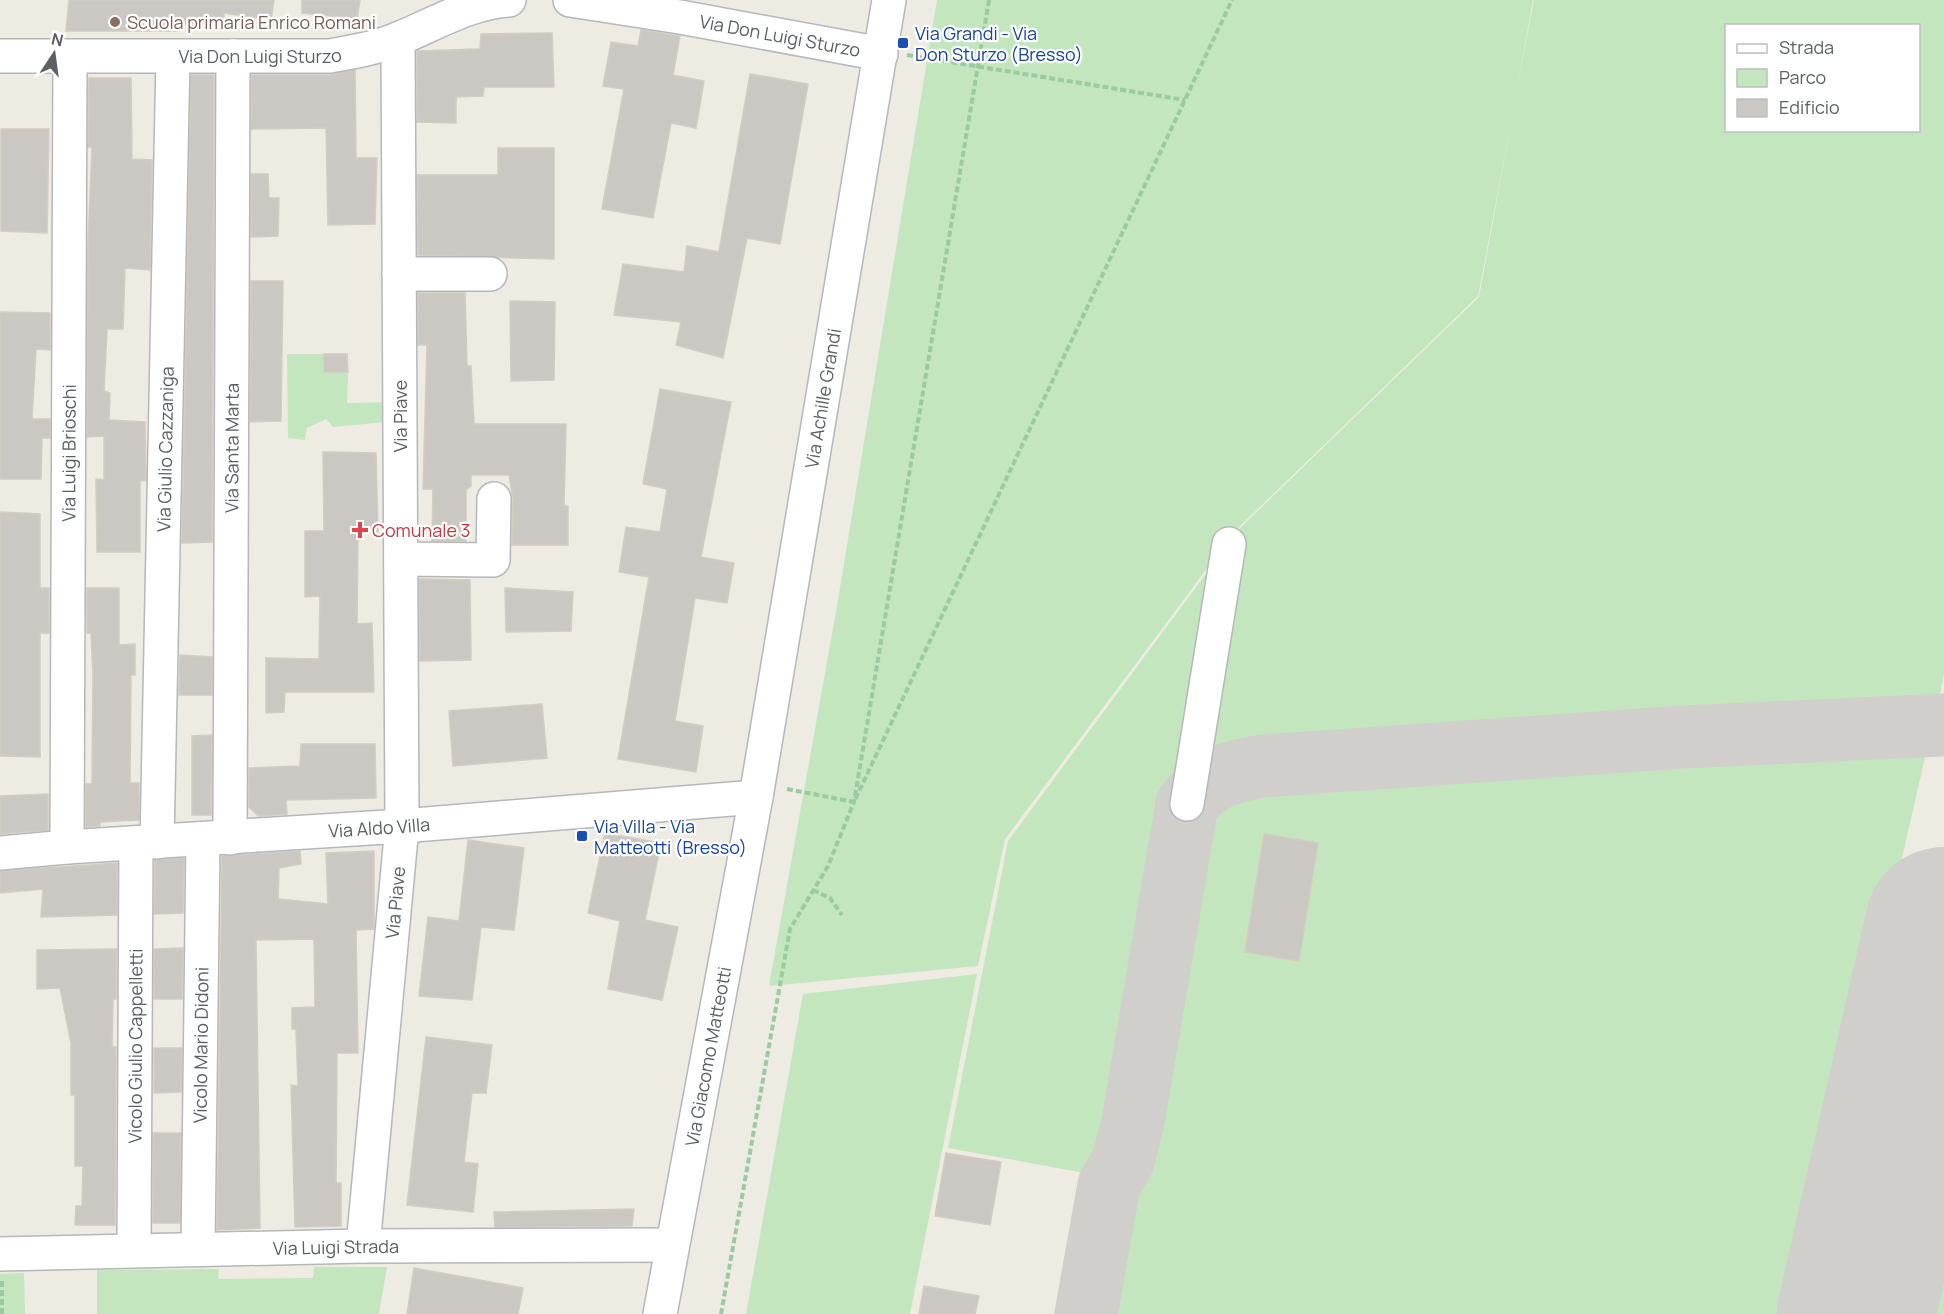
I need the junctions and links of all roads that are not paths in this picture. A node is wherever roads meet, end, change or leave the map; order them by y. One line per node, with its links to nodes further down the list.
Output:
1 (508, 0): 5 (street, Via Don Luigi Sturzo)
2 (570, 0): 4 (street, Via Don Luigi Sturzo)
3 (889, 0): 10 (street, Via Achille Grandi)
4 (681, 8): 10 (street, Via Don Luigi Sturzo)
5 (398, 39): 7 (street, Via Don Luigi Sturzo); 11 (street, Via Piave)
6 (0, 56): 8 (street, Via Don Luigi Sturzo)
7 (233, 56): 9 (street, Via Don Luigi Sturzo); 19 (street, Via Santa Marta)
8 (70, 57): 9 (street, Via Don Luigi Sturzo); 21 (street, Via Luigi Brioschi)
9 (173, 57): 20 (street, Via Giulio Cazzaniga)
10 (892, 59): 16 (street, Via Achille Grandi)
11 (399, 274): 12 (street); 15 (street, Via Piave)
12 (490, 274)
13 (494, 499): 15 (street)
14 (1229, 544): 17 (street)
15 (401, 559): 18 (street, Via Piave)
16 (756, 797): 18 (street, Via Aldo Villa); 23 (street, Via Giacomo Matteotti)
17 (1187, 804)
18 (402, 826): 19 (street, Via Aldo Villa); 24 (street, Via Piave)
19 (217, 839): 20 (street, Via Aldo Villa); 25 (street, Vicolo Mario Didoni)
20 (146, 843): 21 (street, Via Aldo Villa); 26 (street, Vicolo Giulio Cappelletti)
21 (66, 847): 22 (street, Via Aldo Villa)
22 (0, 853)
23 (672, 1245): 24 (street, Via Luigi Strada); 28 (street, Via Giacomo Matteotti)
24 (363, 1246): 25 (street, Via Luigi Strada)
25 (198, 1249): 26 (street, Via Luigi Strada)
26 (134, 1250): 27 (street, Via Luigi Strada)
27 (0, 1254)
28 (660, 1314)

